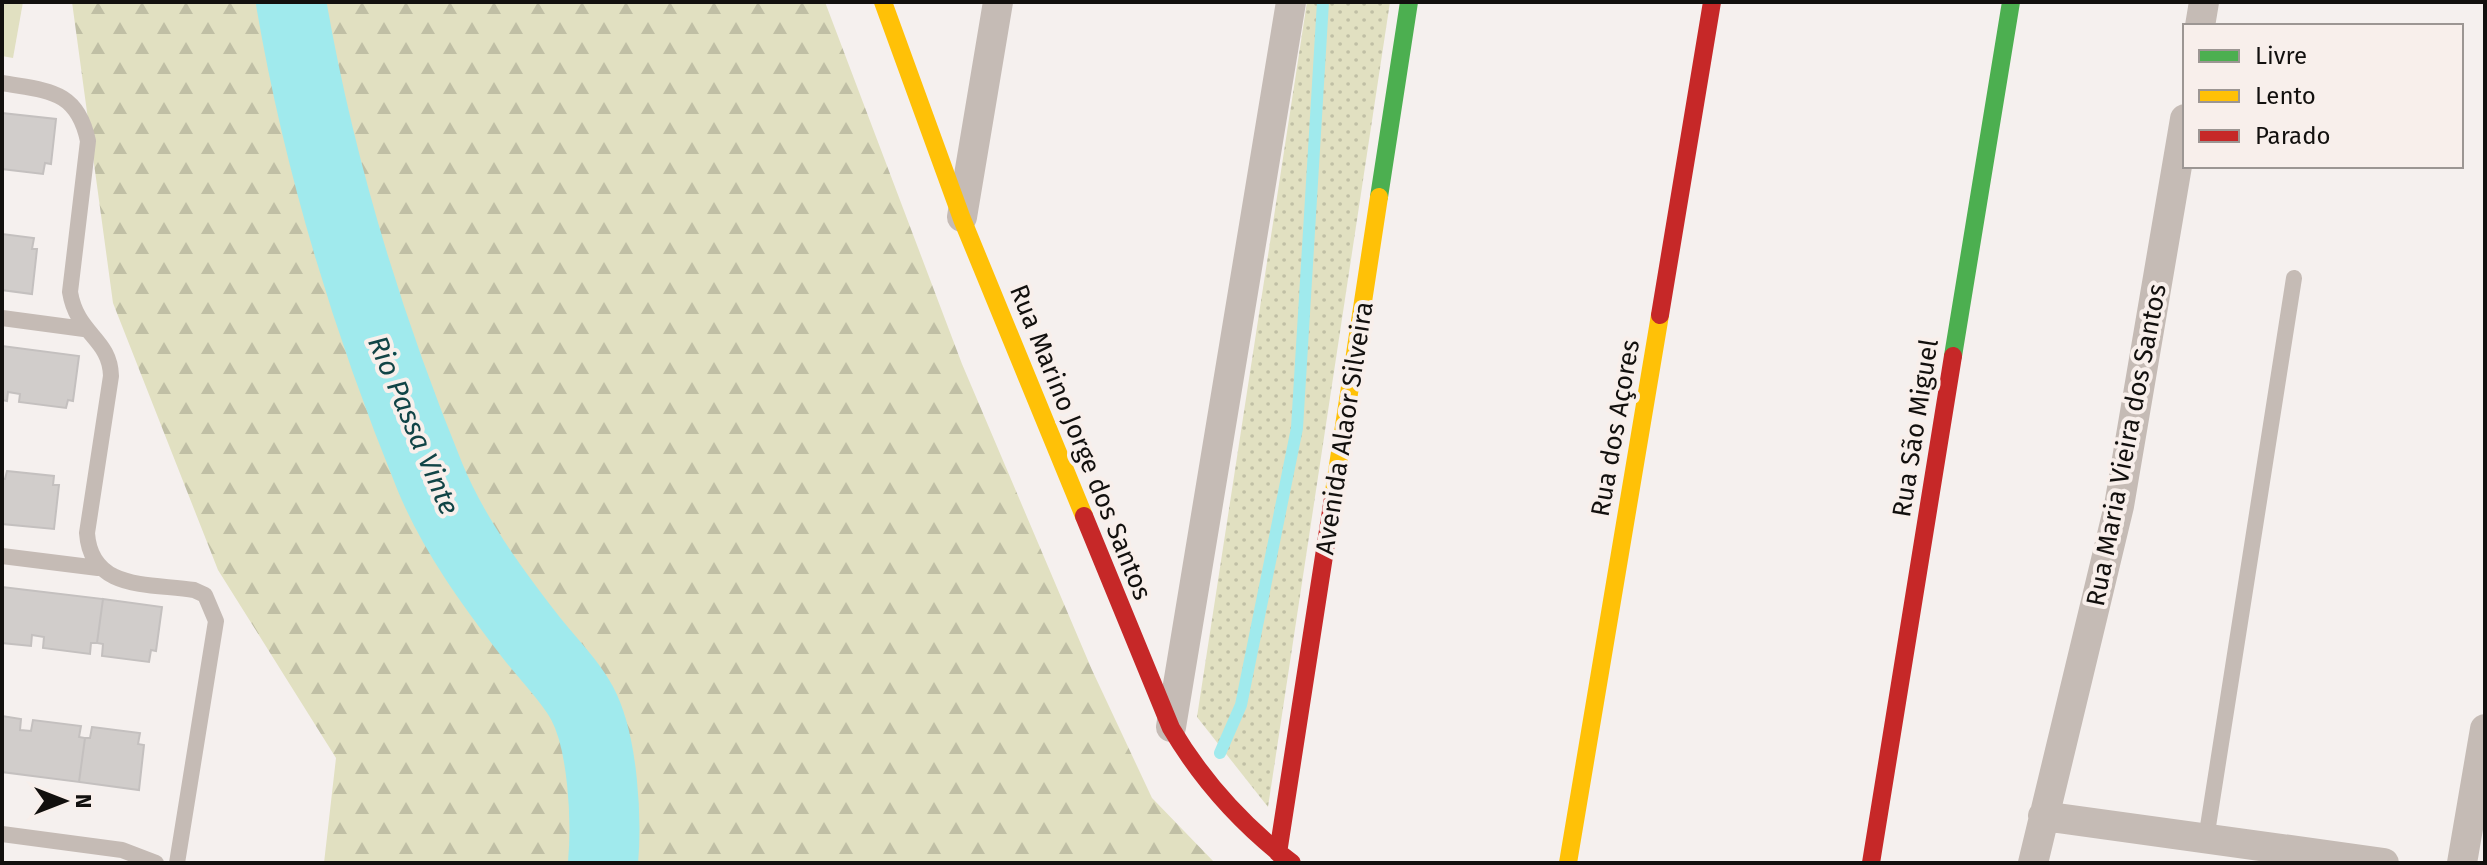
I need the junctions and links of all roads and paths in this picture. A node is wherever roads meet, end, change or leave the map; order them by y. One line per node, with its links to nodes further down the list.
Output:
1 (883, 2): 11 (street, Rua Marino Jorge dos Santos)
2 (998, 2): 11 (street)
3 (1291, 2): 17 (street)
4 (1409, 2): 22 (street, Avenida Alaor Silveira)
5 (1712, 2): 25 (street, Rua dos Açores)
6 (2011, 2): 26 (street, Rua São Miguel)
7 (2204, 2): 8 (street)
8 (2200, 24)
9 (2, 83): 14 (lane)
10 (2183, 131): 19 (street, Rua Maria Vieira dos Santos)
11 (962, 219): 17 (street, Rua Marino Jorge dos Santos)
12 (2294, 278): 21 (lane)
13 (2, 318): 14 (lane)
14 (84, 329): 16 (lane)
15 (2, 556): 16 (lane)
16 (98, 568): 24 (lane)
17 (1171, 728): 22 (street, Rua Marino Jorge dos Santos)
18 (2485, 729): 29 (street)
19 (2043, 816): 21 (street); 27 (street, Rua Maria Vieira dos Santos)
20 (2, 834): 23 (lane)
21 (2206, 839): 28 (street)
22 (1285, 858)
23 (156, 863)
24 (177, 863)
25 (1568, 863)
26 (1871, 863)
27 (2033, 863)
28 (2384, 863)
29 (2462, 863)

